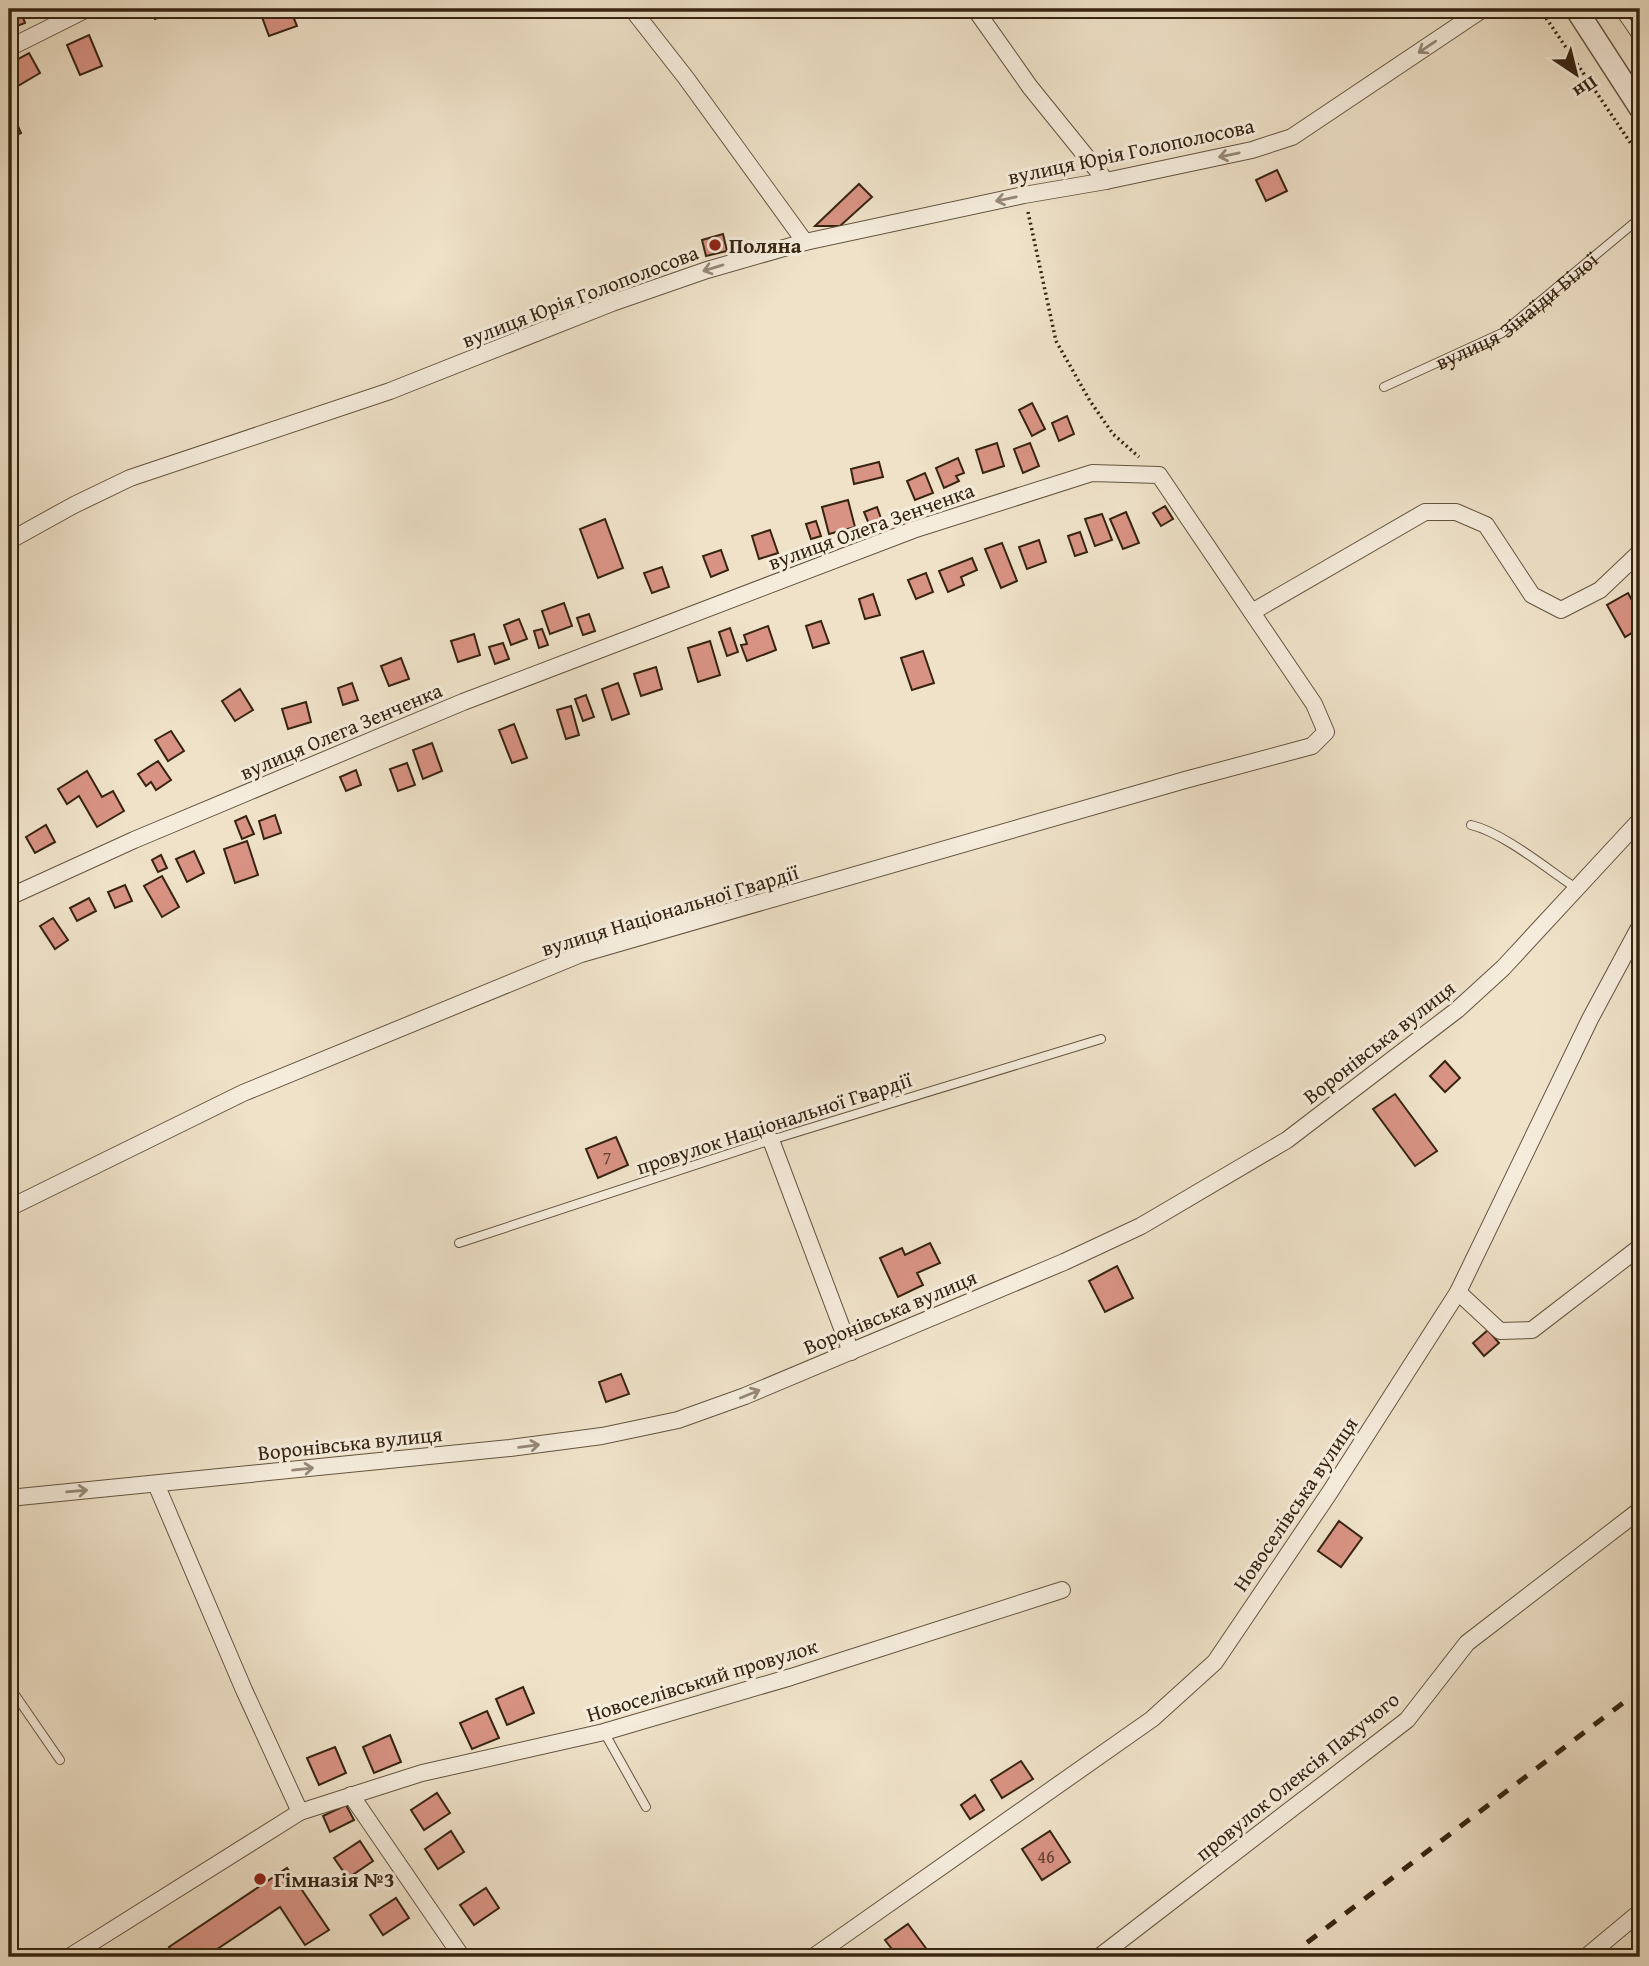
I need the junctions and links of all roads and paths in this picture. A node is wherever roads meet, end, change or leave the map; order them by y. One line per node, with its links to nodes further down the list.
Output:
1 (87, 9): 9 (street)
2 (632, 9): 15 (street)
3 (975, 9): 12 (street)
4 (1483, 9): 12 (street, вулиця Юрія Голополосова, one-way to 12)
5 (1540, 9): 11 (path)
6 (1576, 9): 10 (street)
7 (1618, 9): 8 (lane)
8 (1640, 41)
9 (9, 48)
10 (1640, 108)
11 (1640, 157)
12 (1106, 181): 13 (street, вулиця Юрія Голополосова)
13 (1024, 195): 15 (street, вулиця Юрія Голополосова, one-way to 15); 17 (path)
14 (1640, 218): 16 (lane, вулиця Зінаїди Білої)
15 (805, 242): 18 (street, вулиця Юрія Голополосова, one-way to 18)
16 (1384, 387)
17 (1159, 475): 20 (street); 24 (street, вулиця Олега Зенченка)
18 (9, 541)
19 (1640, 552): 20 (street)
20 (1252, 612): 28 (street, вулиця Національної Гвардії)
21 (1640, 820): 23 (street, Воронівська вулиця)
22 (1471, 825): 23 (lane)
23 (1576, 888): 32 (street, Воронівська вулиця)
24 (9, 897)
25 (1640, 926): 31 (street, Новоселівська вулиця)
26 (1101, 1039): 27 (lane, провулок Національної Гвардії)
27 (771, 1140): 29 (lane, провулок Національної Гвардії); 32 (street)
28 (9, 1208)
29 (459, 1243)
30 (1640, 1247): 31 (street)
31 (1458, 1292): 46 (street, Новоселівська вулиця)
32 (851, 1352): 33 (street, Воронівська вулиця, one-way to 32)
33 (156, 1484): 34 (street, Воронівська вулиця, one-way to 33); 42 (street)
34 (9, 1498)
35 (1640, 1510): 47 (street, провулок Олексія Пахучого)
36 (1062, 1590): 38 (street, Новоселівський провулок)
37 (9, 1686): 39 (lane)
38 (604, 1732): 40 (street, Новоселівський провулок); 41 (lane)
39 (60, 1760)
40 (351, 1795): 42 (street, Новоселівський провулок); 45 (street)
41 (646, 1807)
42 (300, 1812): 44 (street, Новоселівський провулок)
43 (1640, 1912): 48 (street)
44 (69, 1957)
45 (462, 1957)
46 (813, 1957)
47 (1098, 1957)
48 (1586, 1957)

